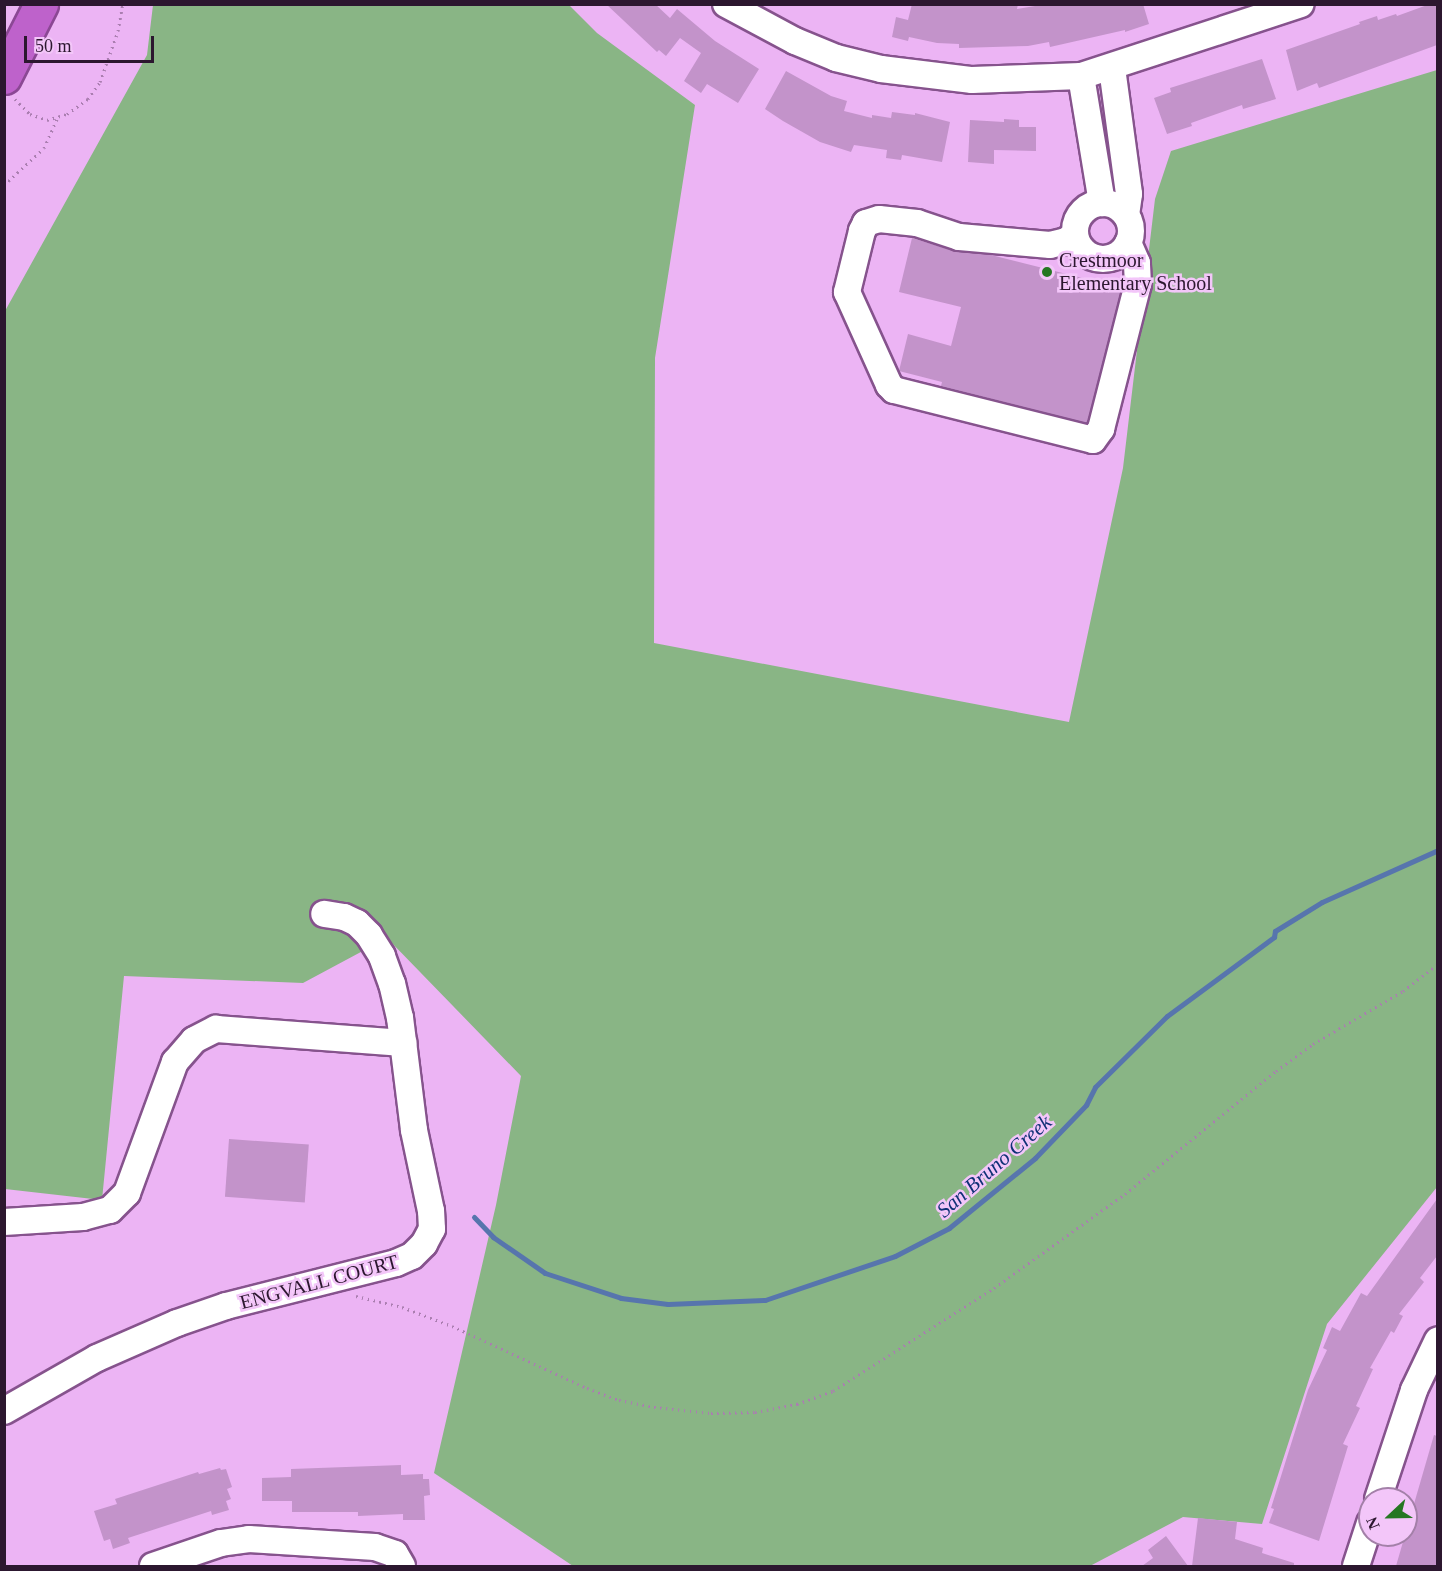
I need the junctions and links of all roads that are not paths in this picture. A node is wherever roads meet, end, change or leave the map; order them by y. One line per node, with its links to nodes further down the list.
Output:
1 (41, 4): 7 (highway, bridge)
2 (726, 4): 6 (street)
3 (1302, 4): 4 (street)
4 (1256, 12): 5 (street)
5 (1112, 68): 6 (street); 9 (street)
6 (1082, 76): 8 (street)
7 (8, 85)
8 (1102, 203): 9 (street); 10 (street)
9 (1126, 215): 11 (street)
10 (1075, 235): 11 (street); 11 (street)
11 (1128, 243)
12 (324, 914): 13 (street, ENGVALL COURT)
13 (403, 1043): 14 (street); 16 (street, ENGVALL COURT)
14 (4, 1222)
15 (1437, 1340): 17 (street)
16 (4, 1412)
17 (1382, 1487)
18 (1362, 1547): 21 (street)
19 (153, 1566): 20 (street)
20 (402, 1566)
21 (1356, 1566)

